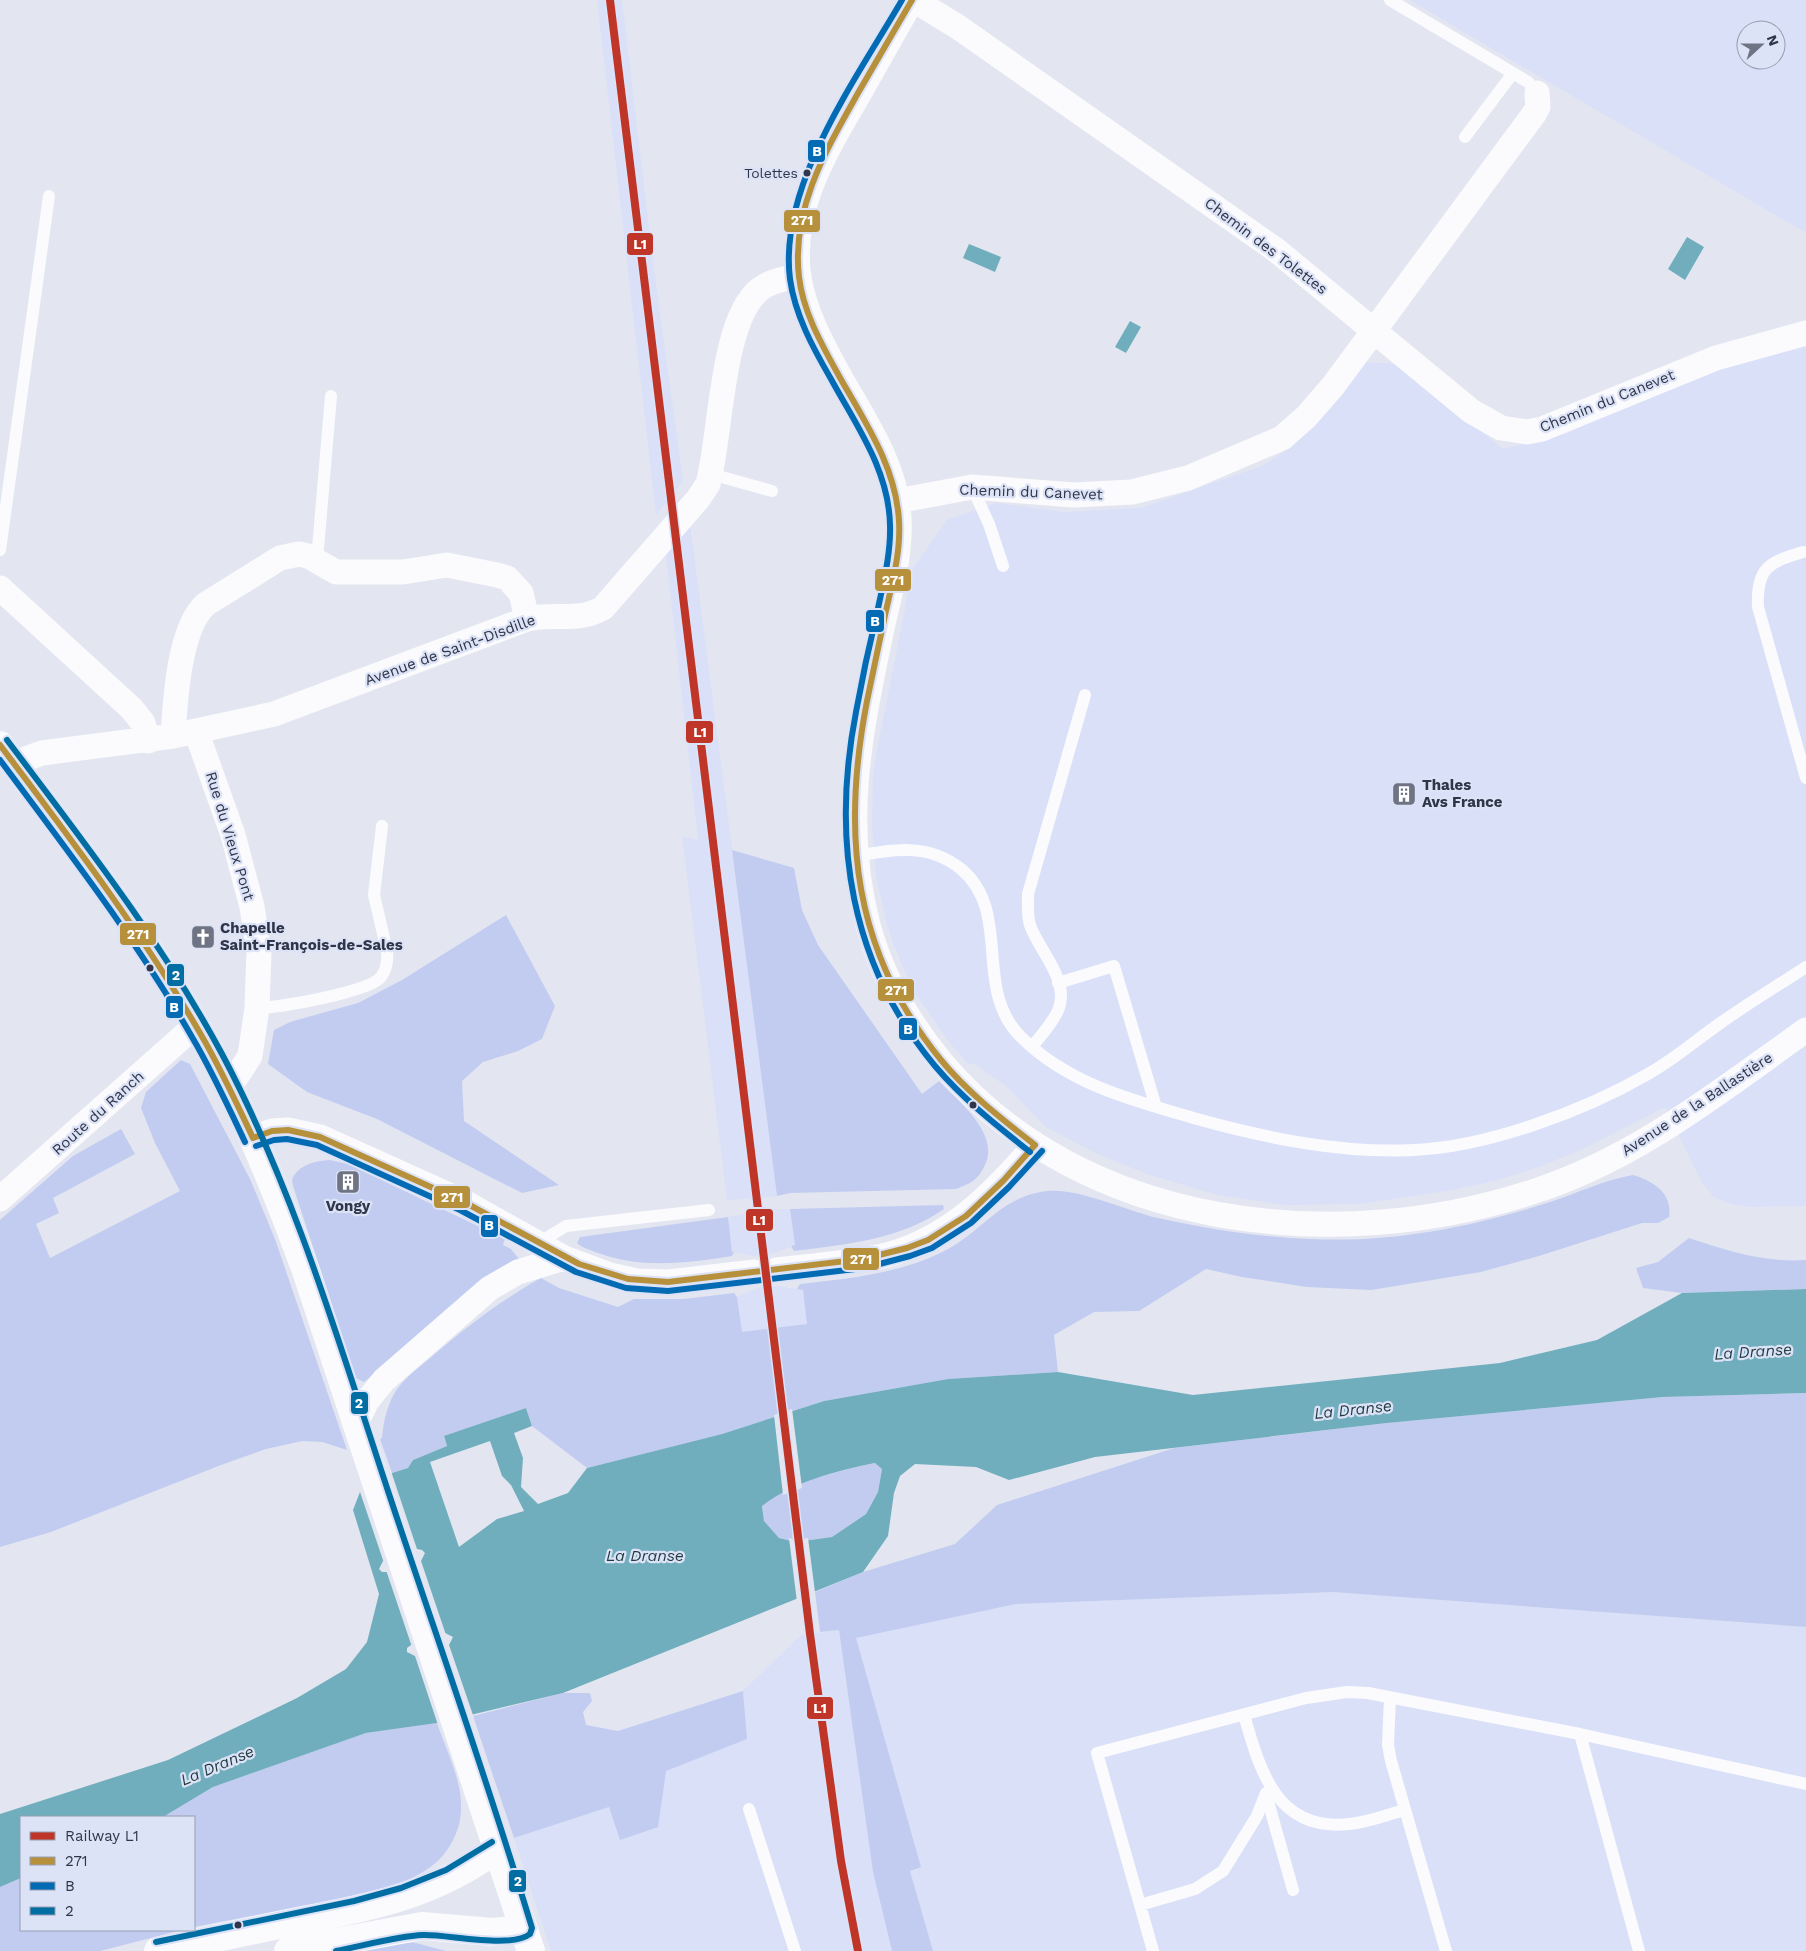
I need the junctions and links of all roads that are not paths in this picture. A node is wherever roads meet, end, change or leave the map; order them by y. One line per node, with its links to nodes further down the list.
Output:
1 (913, 0): 7 (street); 8 (street, Chemin des Tolettes)
2 (1390, 0): 3 (lane)
3 (1513, 73): 4 (lane); 5 (lane)
4 (1537, 93): 8 (street)
5 (1465, 137)
6 (49, 196): 15 (lane)
7 (799, 276): 11 (street, Avenue de Saint-Disdille); 14 (street, Avenue de la Ballastière)
8 (1376, 331): 9 (street, Chemin du Canevet); 12 (street, Chemin du Canevet)
9 (1806, 333)
10 (331, 396): 17 (lane)
11 (711, 474): 13 (lane); 20 (street, Avenue de Saint-Disdille)
12 (972, 487): 14 (street, Chemin du Canevet); 18 (lane)
13 (772, 492)
14 (897, 500): 27 (street, Avenue de la Ballastière)
15 (0, 550)
16 (1803, 552): 25 (lane)
17 (317, 560): 20 (street); 22 (street)
18 (1003, 566)
19 (0, 588): 23 (street)
20 (527, 619): 22 (street, Avenue de Saint-Disdille)
21 (1085, 695): 29 (lane)
22 (185, 734): 23 (street, Avenue de Saint-Disdille); 30 (street, Rue du Vieux Pont)
23 (148, 740): 24 (street, Avenue de Saint-Disdille)
24 (7, 754): 31 (street)
25 (1806, 778)
26 (382, 826): 30 (lane)
27 (856, 856): 33 (lane); 37 (street, Avenue de la Ballastière)
28 (1806, 967): 35 (lane)
29 (1058, 983): 33 (lane); 35 (lane)
30 (257, 1008): 34 (street, Rue du Vieux Pont)
31 (196, 1025): 34 (street); 38 (street, Route du Ranch)
32 (1806, 1030): 37 (street, Avenue de la Ballastière)
33 (1032, 1047): 35 (lane)
34 (228, 1084): 36 (street)
35 (1156, 1107)
36 (253, 1138): 40 (street); 41 (street)
37 (1034, 1145): 40 (street)
38 (0, 1199)
39 (709, 1210): 40 (lane)
40 (536, 1256): 41 (street)
41 (362, 1412): 50 (street)
42 (1390, 1698): 43 (lane); 44 (lane); 49 (lane)
43 (1244, 1714): 45 (lane); 52 (lane)
44 (1580, 1734): 46 (lane); 59 (lane)
45 (1257, 1760): 47 (lane); 49 (lane)
46 (1806, 1784)
47 (1266, 1792): 51 (lane); 52 (lane)
48 (749, 1809): 56 (lane)
49 (1404, 1810): 58 (lane)
50 (497, 1849): 53 (street); 54 (street)
51 (1294, 1890)
52 (1140, 1905): 57 (lane)
53 (527, 1940): 55 (street)
54 (158, 1951)
55 (288, 1951)
56 (795, 1951)
57 (1153, 1951)
58 (1446, 1951)
59 (1639, 1951)

